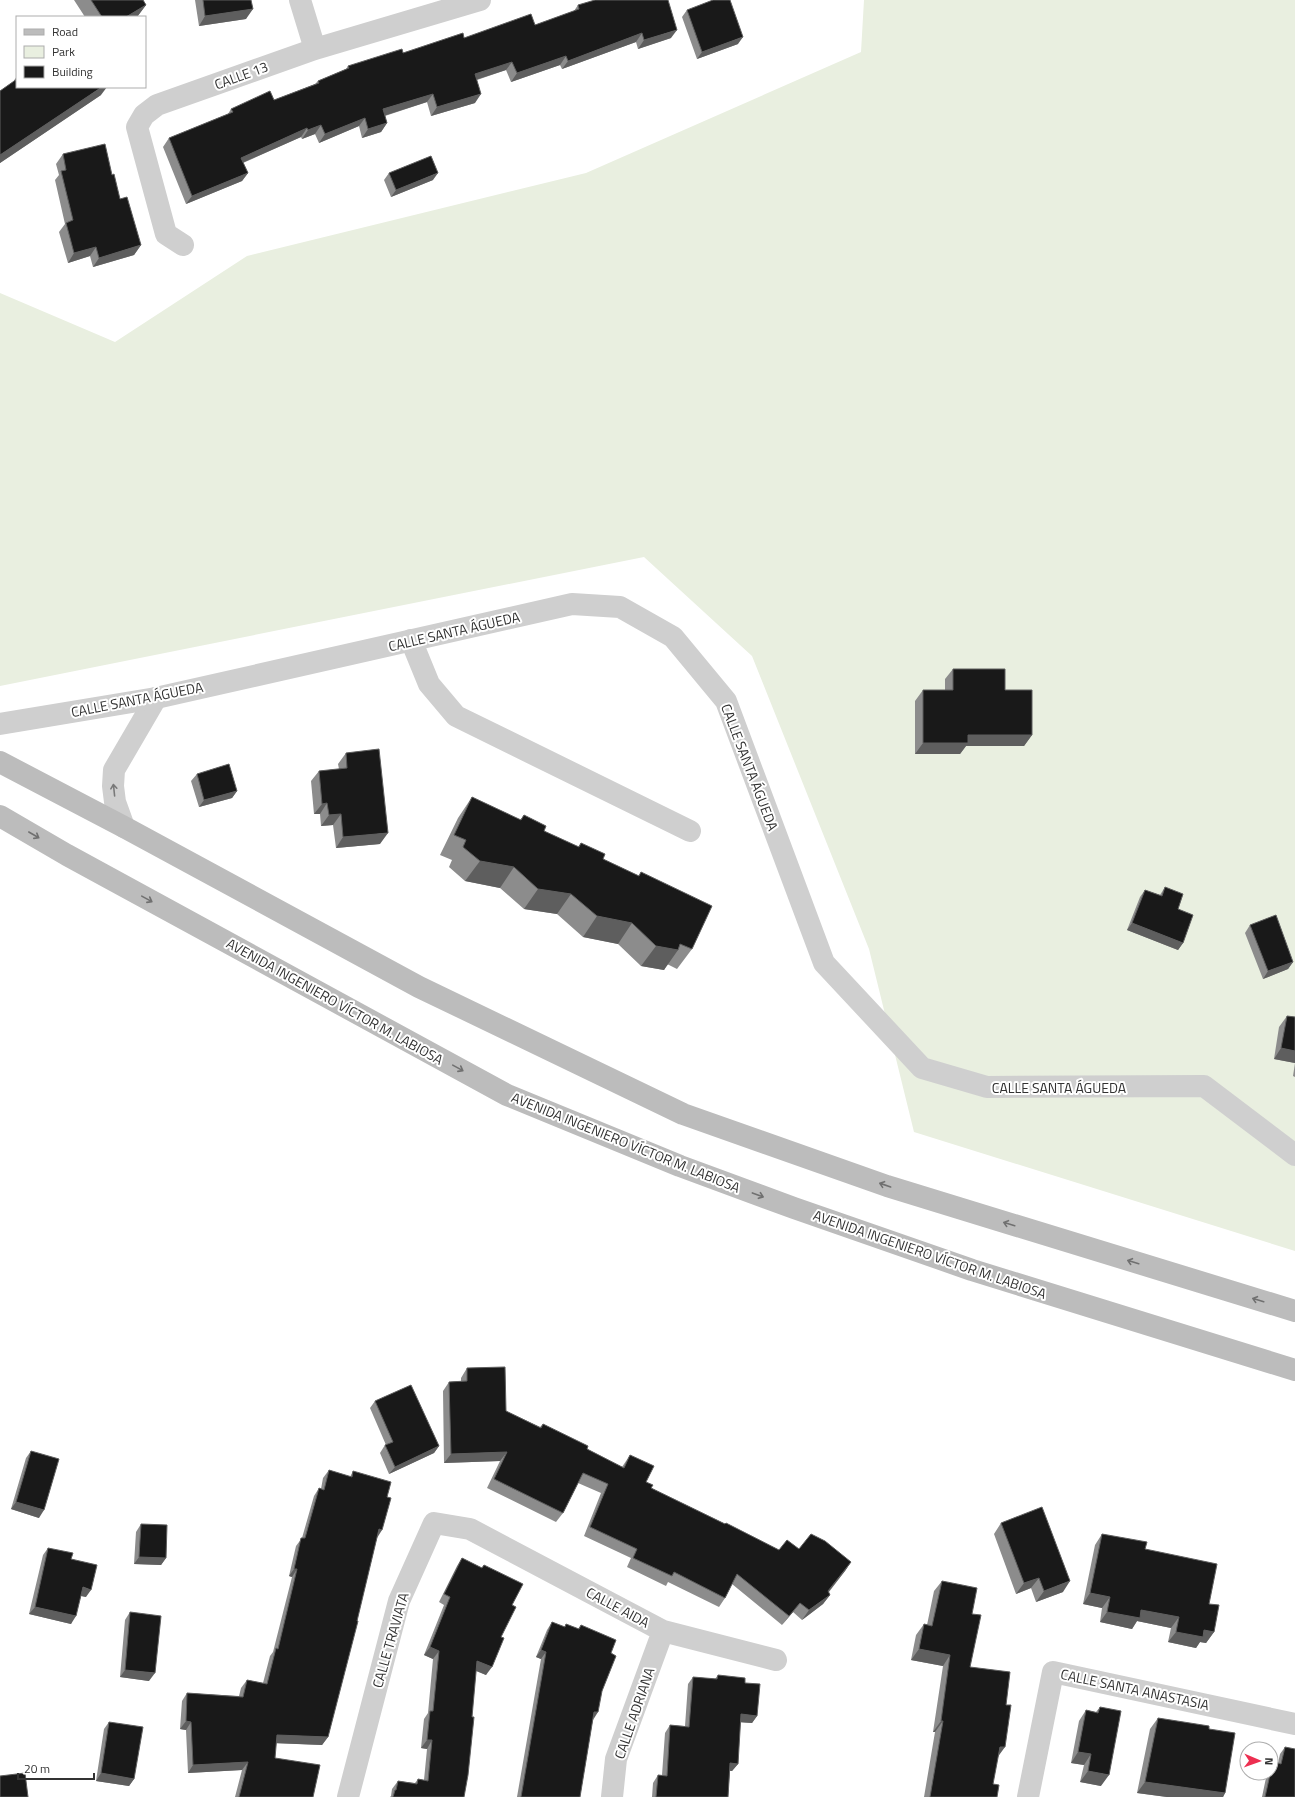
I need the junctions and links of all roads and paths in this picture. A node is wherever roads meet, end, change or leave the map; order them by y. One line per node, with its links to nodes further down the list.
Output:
1 (300, 0): 3 (street)
2 (480, 0): 3 (street, CALLE 13)
3 (315, 49): 4 (street, CALLE 13)
4 (183, 245)
5 (411, 640): 6 (street, CALLE SANTA ÁGUEDA); 11 (street); 12 (street, CALLE SANTA ÁGUEDA)
6 (156, 698): 7 (street, CALLE SANTA ÁGUEDA); 10 (street, one-way to 6)
7 (0, 724)
8 (0, 762): 10 (main road)
9 (0, 816): 14 (main road, AVENIDA INGENIERO VÍCTOR M. LABIOSA, one-way to 14)
10 (124, 827): 13 (main road, one-way to 10)
11 (690, 831)
12 (1295, 1155)
13 (1295, 1311)
14 (1295, 1370)
15 (470, 1529): 16 (street, CALLE AIDA); 19 (street, CALLE TRAVIATA)
16 (663, 1631): 17 (street, CALLE AIDA); 20 (street, CALLE ADRIANA)
17 (776, 1660)
18 (1295, 1724): 21 (street, CALLE SANTA ANASTASIA)
19 (348, 1797)
20 (612, 1797)
21 (1028, 1797)

